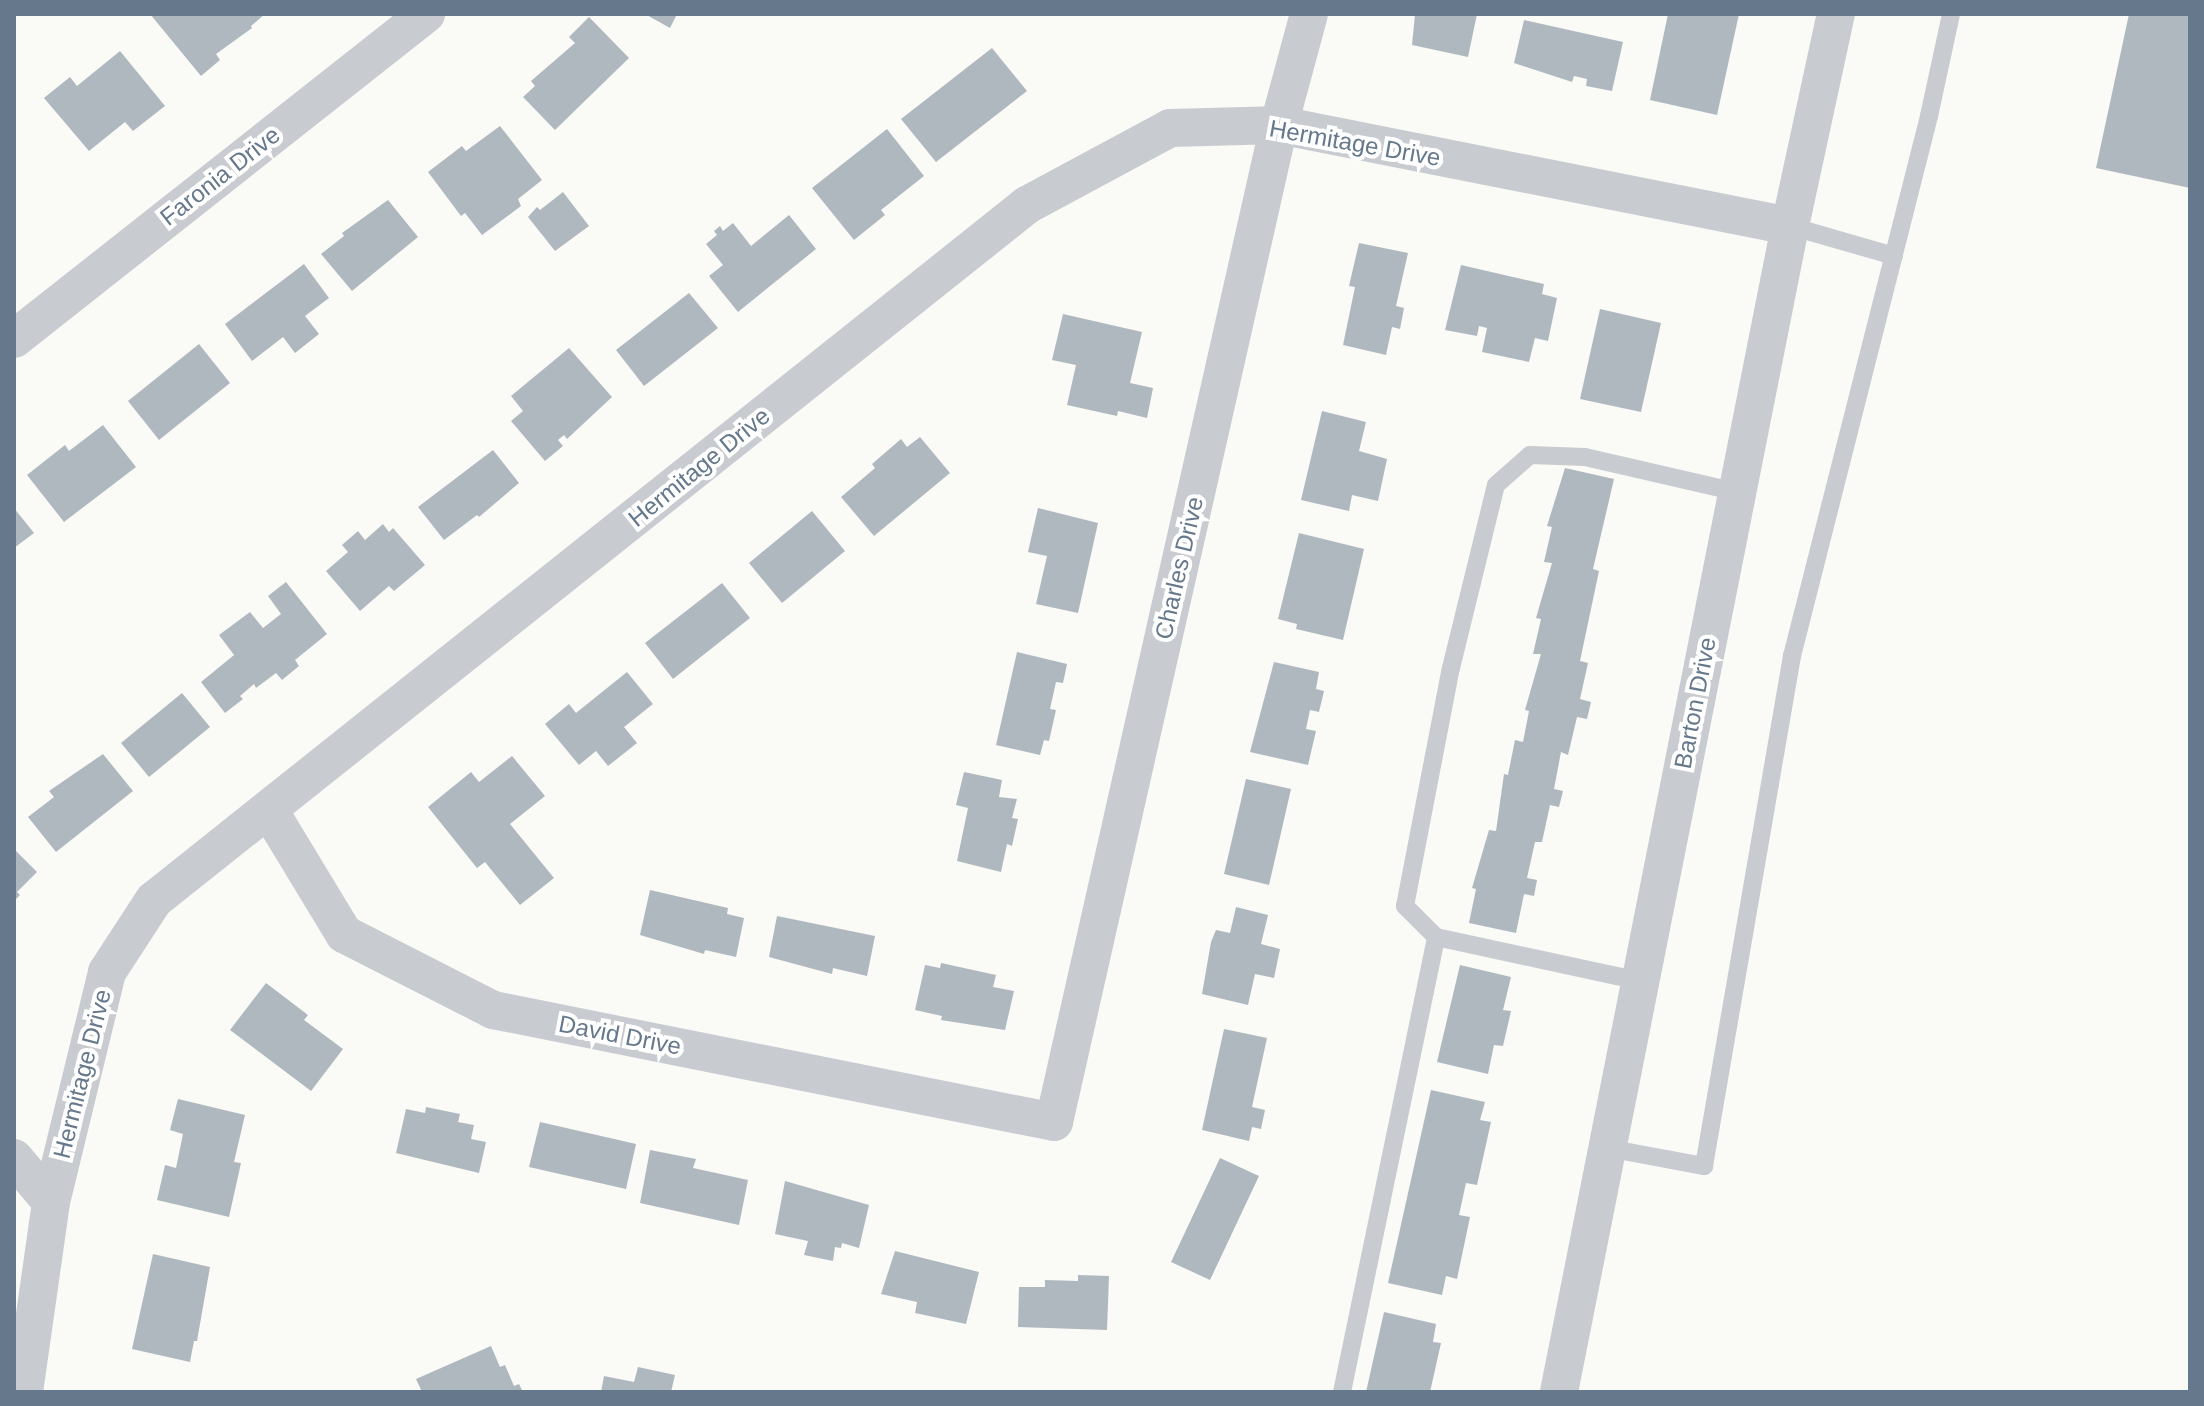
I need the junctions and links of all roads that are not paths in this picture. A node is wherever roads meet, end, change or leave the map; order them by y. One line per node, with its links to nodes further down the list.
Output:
1 (426, 14): 8 (street, Faronia Drive)
2 (1309, 14): 5 (street, Charles Drive)
3 (1836, 14): 6 (street, Barton Drive)
4 (1951, 14): 7 (lane)
5 (1279, 125): 6 (street, Hermitage Drive); 10 (street, Hermitage Drive); 13 (street, Charles Drive)
6 (1790, 226): 7 (lane); 9 (street, Barton Drive)
7 (1894, 256): 14 (lane)
8 (14, 339)
9 (1737, 492): 11 (lane); 12 (street, Barton Drive)
10 (269, 810): 13 (street, David Drive); 16 (street, Hermitage Drive)
11 (1436, 937): 12 (lane); 18 (lane)
12 (1640, 981): 14 (street, Barton Drive)
13 (1054, 1122)
14 (1607, 1148): 19 (street, Barton Drive)
15 (14, 1158): 16 (street)
16 (51, 1202): 17 (street, Hermitage Drive)
17 (24, 1392)
18 (1342, 1392)
19 (1559, 1392)

